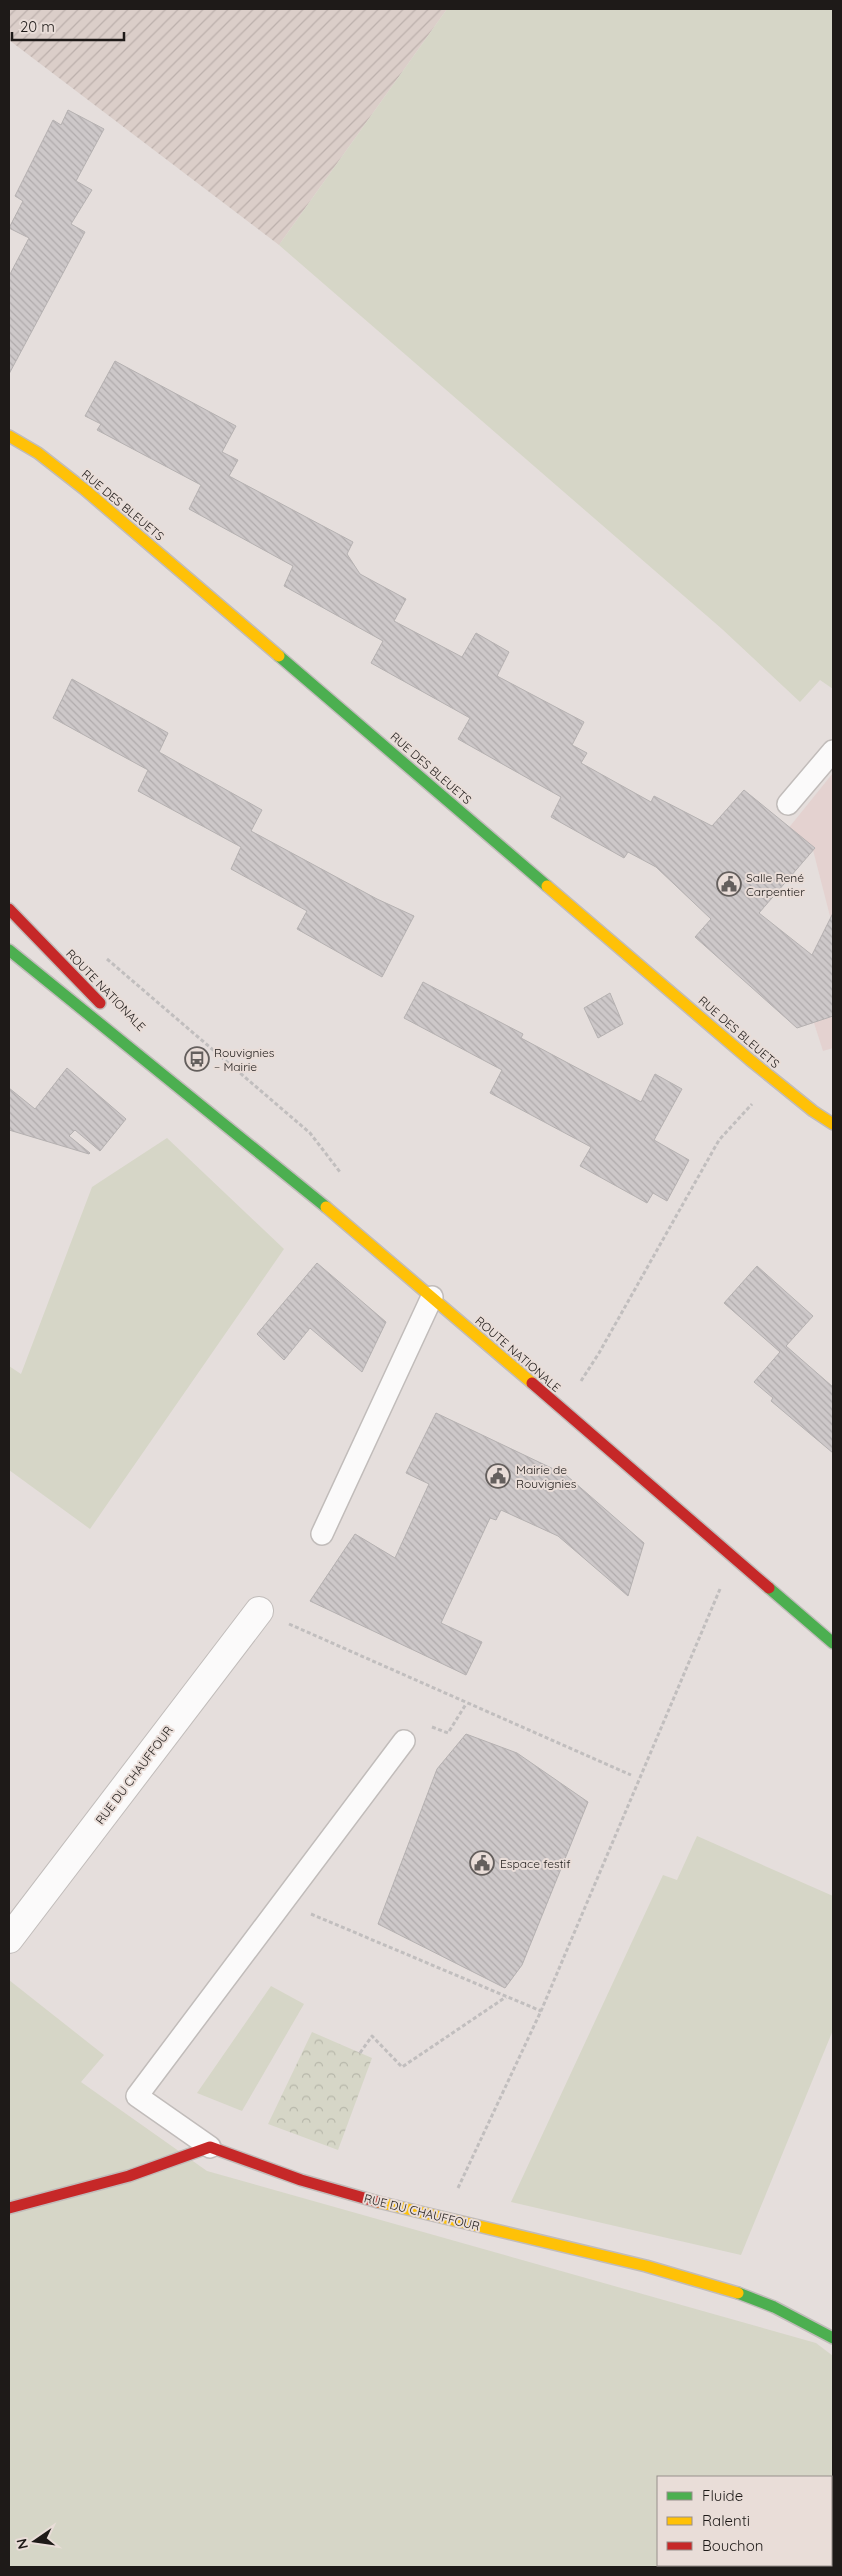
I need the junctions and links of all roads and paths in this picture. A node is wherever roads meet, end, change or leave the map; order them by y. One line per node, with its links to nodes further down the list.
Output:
1 (9, 436): 9 (street, RUE DES BLEUETS)
2 (833, 751): 3 (lane)
3 (788, 804)
4 (9, 910): 7 (street, ROUTE NATIONALE)
5 (9, 950): 10 (street, ROUTE NATIONALE)
6 (102, 954): 12 (path)
7 (106, 1010)
8 (120, 1024): 10 (street, ROUTE NATIONALE)
9 (776, 1081): 11 (street, RUE DES BLEUETS); 15 (path)
10 (184, 1088): 13 (street, ROUTE NATIONALE)
11 (833, 1124)
12 (344, 1178)
13 (432, 1297): 17 (street, ROUTE NATIONALE); 18 (lane)
14 (573, 1376): 15 (path)
15 (580, 1382): 16 (path); 17 (path)
16 (588, 1388)
17 (563, 1412): 19 (street, ROUTE NATIONALE)
18 (322, 1534)
19 (734, 1558): 21 (street, ROUTE NATIONALE); 28 (path)
20 (259, 1611): 22 (path); 26 (street, RUE DU CHAUFFOUR)
21 (833, 1643)
22 (466, 1704): 23 (path); 24 (path)
23 (404, 1741): 25 (lane)
24 (631, 1775)
25 (283, 1902): 27 (path); 30 (lane)
26 (9, 1939)
27 (506, 1996): 28 (path); 29 (path)
28 (541, 2011): 32 (path)
29 (360, 2053)
30 (210, 2147): 31 (street); 32 (street, RUE DU CHAUFFOUR)
31 (9, 2208)
32 (444, 2218): 33 (street, RUE DU CHAUFFOUR)
33 (833, 2338)

